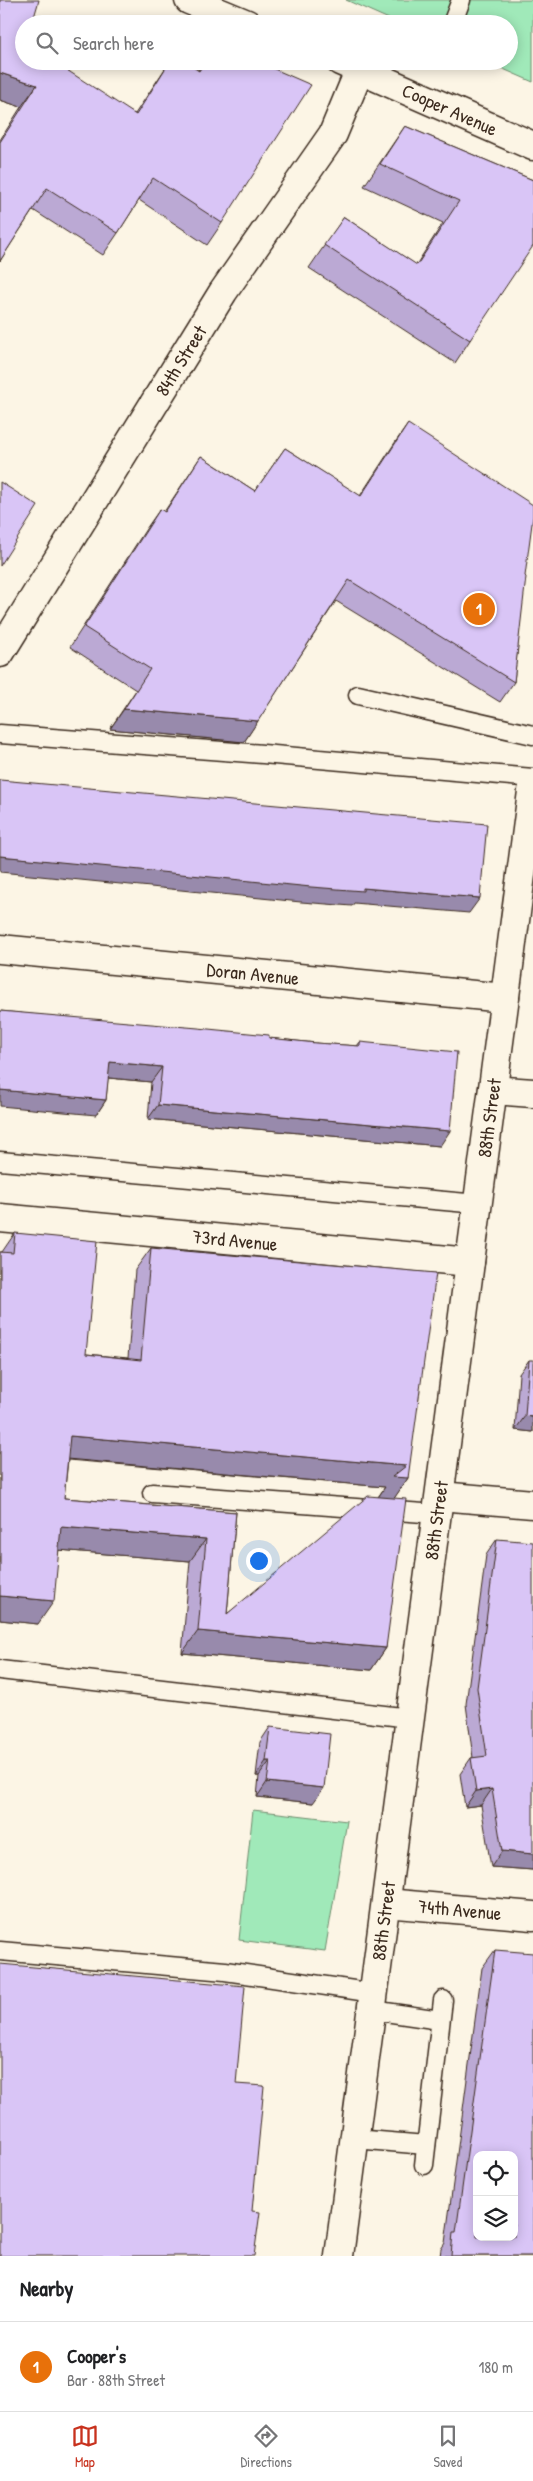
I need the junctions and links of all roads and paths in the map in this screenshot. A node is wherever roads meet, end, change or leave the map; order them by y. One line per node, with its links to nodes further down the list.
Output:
1 (189, 0): 3 (street)
2 (461, 0): 4 (lane)
3 (225, 15)
4 (455, 15)
5 (349, 70): 8 (street, 84th Street)
6 (361, 70): 7 (street, Cooper Avenue)
7 (533, 146)
8 (0, 653)
9 (358, 694): 11 (lane)
10 (0, 734): 12 (lane)
11 (533, 735)
12 (533, 778)
13 (533, 784): 15 (street, 88th Street)
14 (0, 949): 15 (street, Doran Avenue)
15 (505, 998): 16 (street, 88th Street)
16 (493, 1090): 17 (street); 19 (street, 88th Street)
17 (533, 1094)
18 (0, 1160): 19 (lane)
19 (478, 1204): 21 (street, 88th Street)
20 (0, 1218): 21 (street, 73rd Avenue)
21 (470, 1262): 24 (street, 88th Street)
22 (152, 1493): 24 (lane)
23 (533, 1504): 24 (street)
24 (438, 1505): 26 (street, 88th Street)
25 (0, 1670): 26 (lane)
26 (410, 1718): 27 (street, 88th Street)
27 (386, 1903): 28 (street, 74th Avenue); 31 (street, 88th Street)
28 (533, 1916)
29 (0, 1951): 31 (lane)
30 (443, 2000): 32 (lane)
31 (373, 2002): 32 (lane); 33 (street, 88th Street)
32 (440, 2020): 34 (lane)
33 (355, 2139): 34 (lane); 36 (street, 88th Street)
34 (426, 2145): 35 (lane)
35 (424, 2164)
36 (339, 2256)

